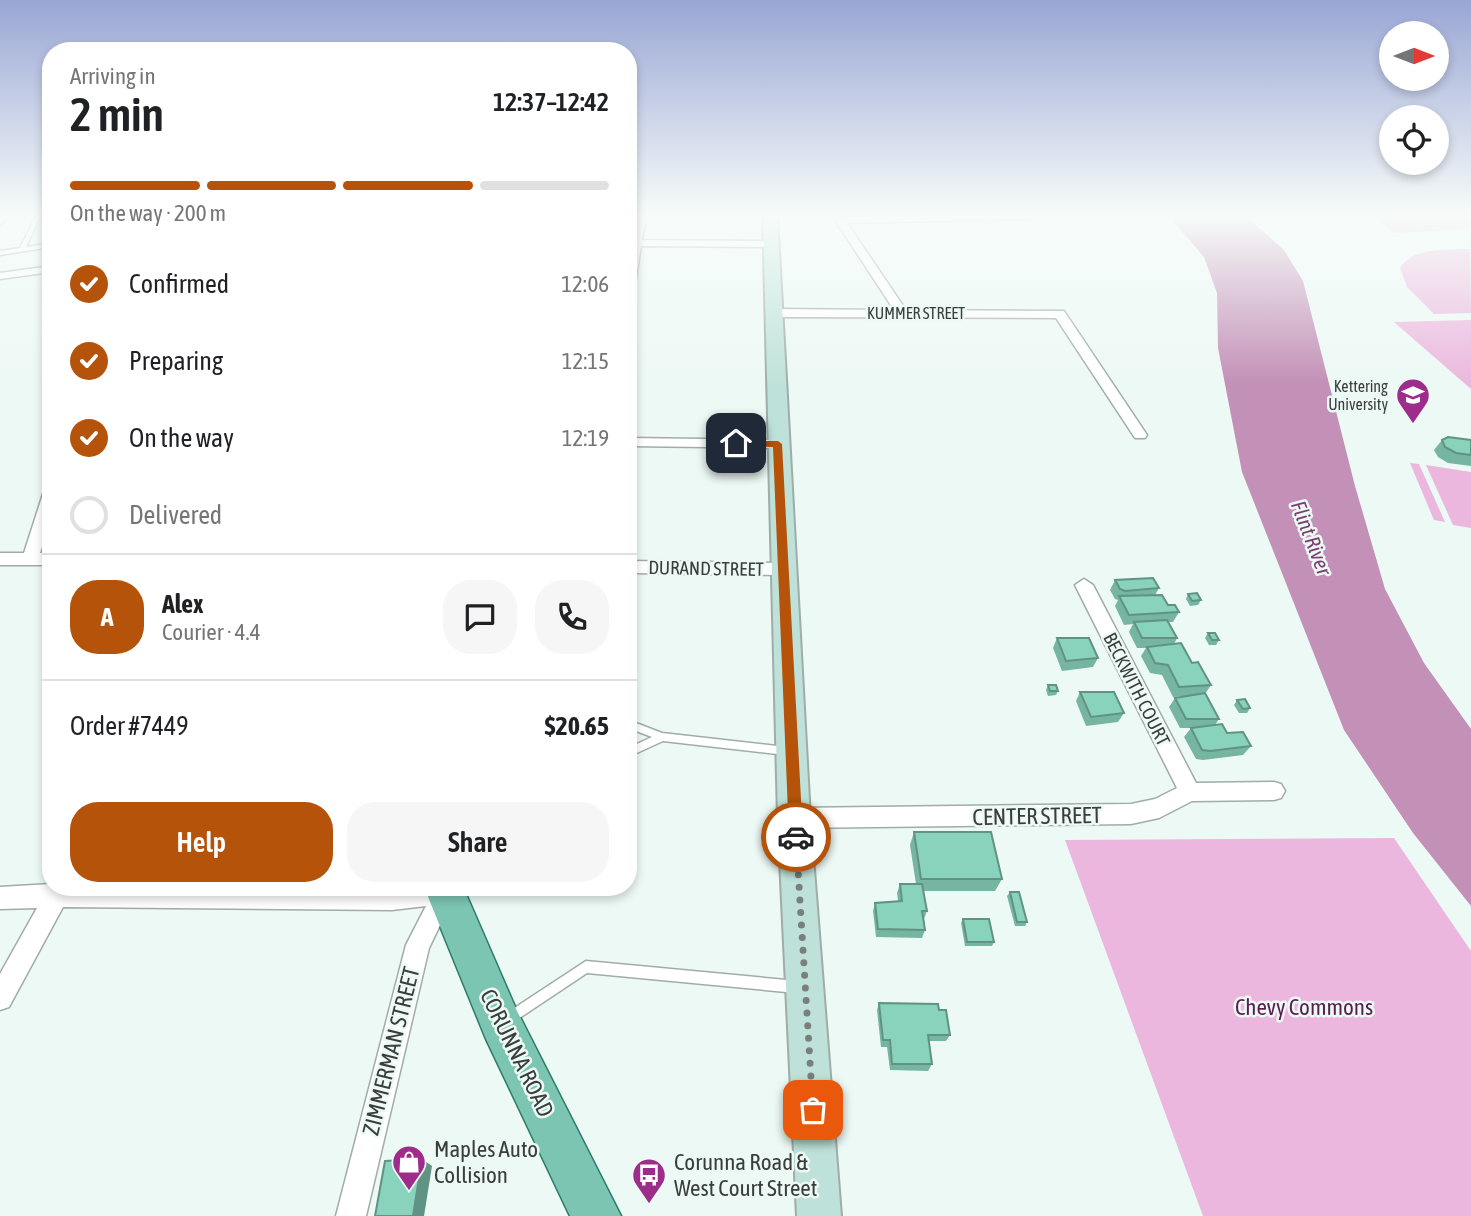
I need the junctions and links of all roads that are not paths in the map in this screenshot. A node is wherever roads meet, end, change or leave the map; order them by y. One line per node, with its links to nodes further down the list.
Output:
1 (38, 271): 4 (street)
2 (771, 271): 5 (street)
3 (874, 271): 6 (street)
4 (0, 276)
5 (773, 313): 6 (street, KUMMER STREET); 9 (street)
6 (902, 313): 7 (street, KUMMER STREET)
7 (1140, 435)
8 (637, 442): 9 (street)
9 (778, 444): 15 (street)
10 (42, 522): 12 (street)
11 (0, 559): 12 (street)
12 (30, 559): 13 (street)
13 (42, 559)
14 (637, 568): 15 (street, DURAND STREET)
15 (785, 569): 20 (street)
16 (1084, 585): 22 (street, BECKWITH COURT)
17 (637, 727): 18 (lane)
18 (662, 737): 19 (lane); 20 (lane)
19 (637, 749)
20 (792, 751): 23 (street)
21 (1274, 791): 22 (street, CENTER STREET)
22 (1190, 792): 23 (street, CENTER STREET)
23 (794, 818): 31 (street)
24 (42, 893): 30 (street)
25 (56, 896): 32 (street)
26 (267, 896): 27 (street)
27 (409, 896)
28 (441, 896): 34 (street, ZIMMERMAN STREET)
29 (447, 896): 33 (main road, CORUNNA ROAD)
30 (0, 898)
31 (805, 988): 33 (lane); 36 (street)
32 (0, 998)
33 (501, 1024): 35 (main road, CORUNNA ROAD)
34 (351, 1216)
35 (596, 1216)
36 (819, 1216)

